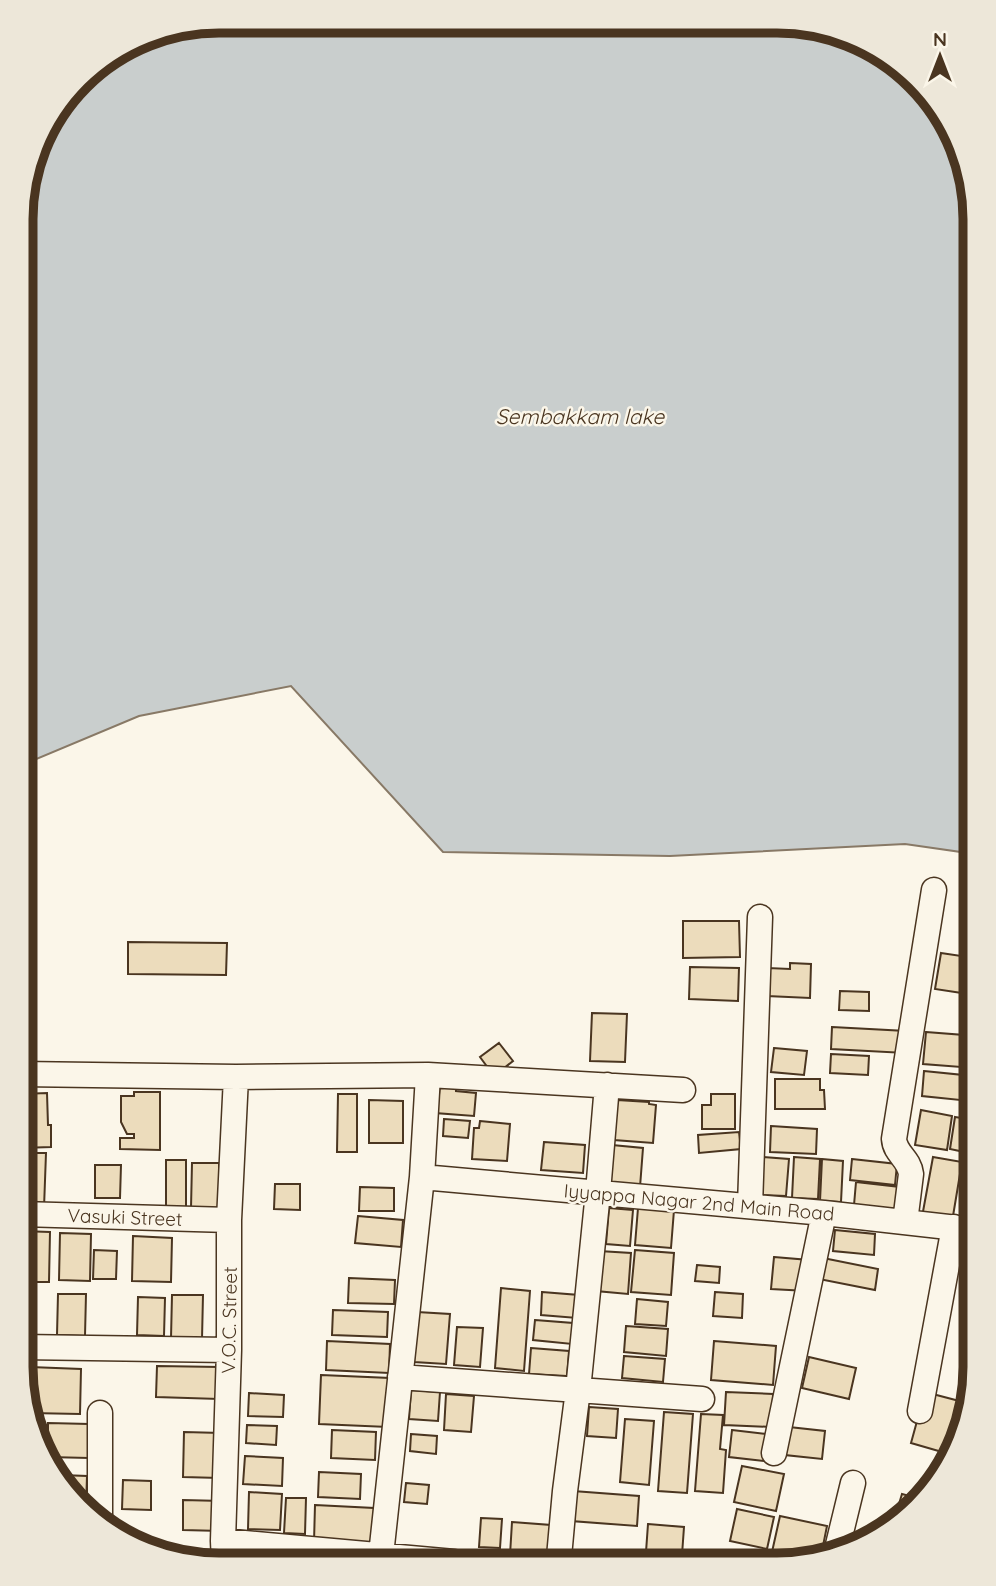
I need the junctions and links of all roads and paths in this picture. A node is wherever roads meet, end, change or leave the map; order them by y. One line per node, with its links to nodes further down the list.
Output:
1 (934, 890): 14 (street)
2 (760, 917): 10 (street)
3 (33, 1073): 5 (street)
4 (428, 1075): 5 (street); 6 (street); 8 (street)
5 (236, 1076): 13 (street, V.O.C. Street)
6 (607, 1085): 7 (street); 9 (street)
7 (683, 1090)
8 (422, 1177): 9 (street, Iyyappa Nagar 2nd Main Road); 19 (street)
9 (598, 1192): 10 (street, Iyyappa Nagar 2nd Main Road); 20 (street)
10 (750, 1206): 11 (street, Iyyappa Nagar 2nd Main Road)
11 (824, 1213): 14 (street, Iyyappa Nagar 2nd Main Road); 24 (street)
12 (33, 1214): 13 (street, Vasuki Street)
13 (229, 1220): 18 (street, V.O.C. Street)
14 (905, 1222): 15 (street, Iyyappa Nagar 2nd Main Road)
15 (962, 1228)
16 (962, 1236): 22 (street)
17 (33, 1347): 18 (street)
18 (229, 1350): 28 (street, V.O.C. Street)
19 (400, 1377): 20 (street); 30 (street)
20 (578, 1390): 21 (street); 31 (street)
21 (702, 1399)
22 (920, 1411)
23 (100, 1413): 26 (street)
24 (774, 1453)
25 (853, 1483): 27 (street)
26 (100, 1509)
27 (839, 1542)
28 (223, 1552): 29 (street)
29 (276, 1553)
30 (381, 1553)
31 (564, 1553)

